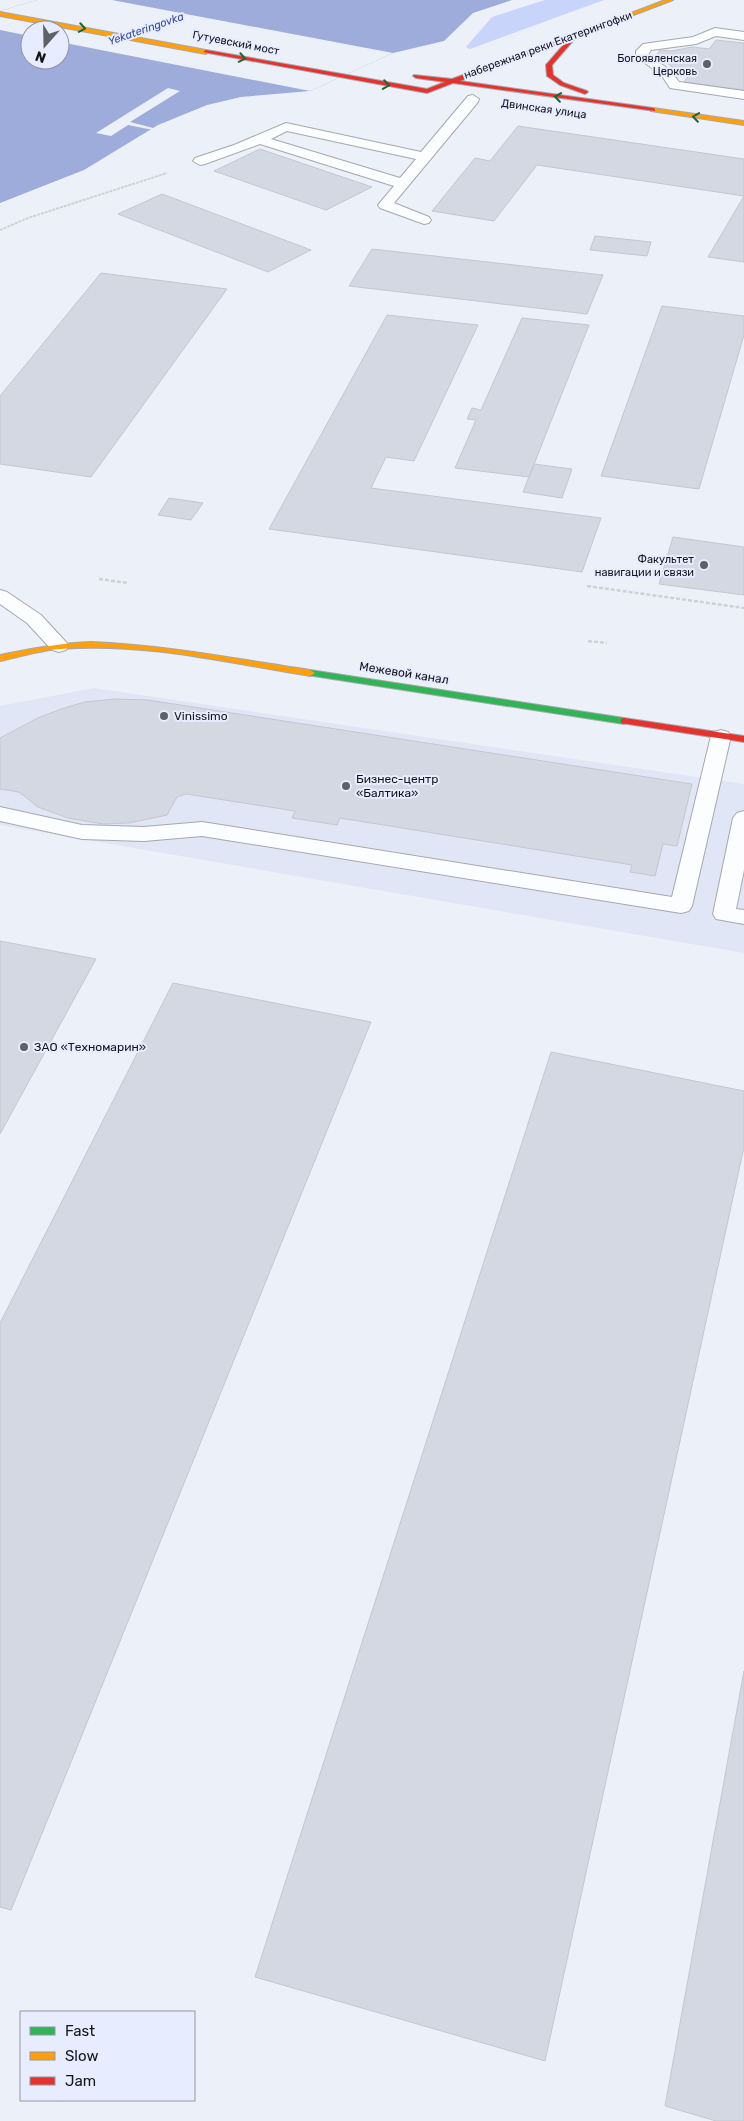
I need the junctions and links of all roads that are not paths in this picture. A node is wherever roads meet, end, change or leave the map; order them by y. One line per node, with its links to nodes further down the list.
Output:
1 (670, 0): 3 (street, набережная реки Екатерингофки)
2 (0, 14): 7 (street, Гутуевский мост, one-way to 7)
3 (575, 35): 6 (street, набережная реки Екатерингофки); 10 (street)
4 (744, 36): 8 (lane)
5 (442, 67): 6 (street, Двинская улица)
6 (453, 81): 7 (street, набережная реки Екатерингофки); 10 (street, Двинская улица, one-way to 6)
7 (427, 91): 9 (street)
8 (744, 95)
9 (468, 98): 13 (lane)
10 (641, 109): 11 (street, Двинская улица, one-way to 10)
11 (744, 123)
12 (259, 139): 13 (lane); 14 (lane); 15 (lane)
13 (424, 158): 15 (lane)
14 (200, 160)
15 (403, 184): 16 (lane)
16 (424, 220)
17 (0, 596): 18 (lane)
18 (59, 646): 19 (street, Межевой канал); 20 (street, Межевой канал)
19 (0, 658)
20 (721, 736): 21 (street, Межевой канал); 22 (lane)
21 (744, 739)
22 (0, 814)
23 (744, 818): 24 (lane)
24 (744, 917)

